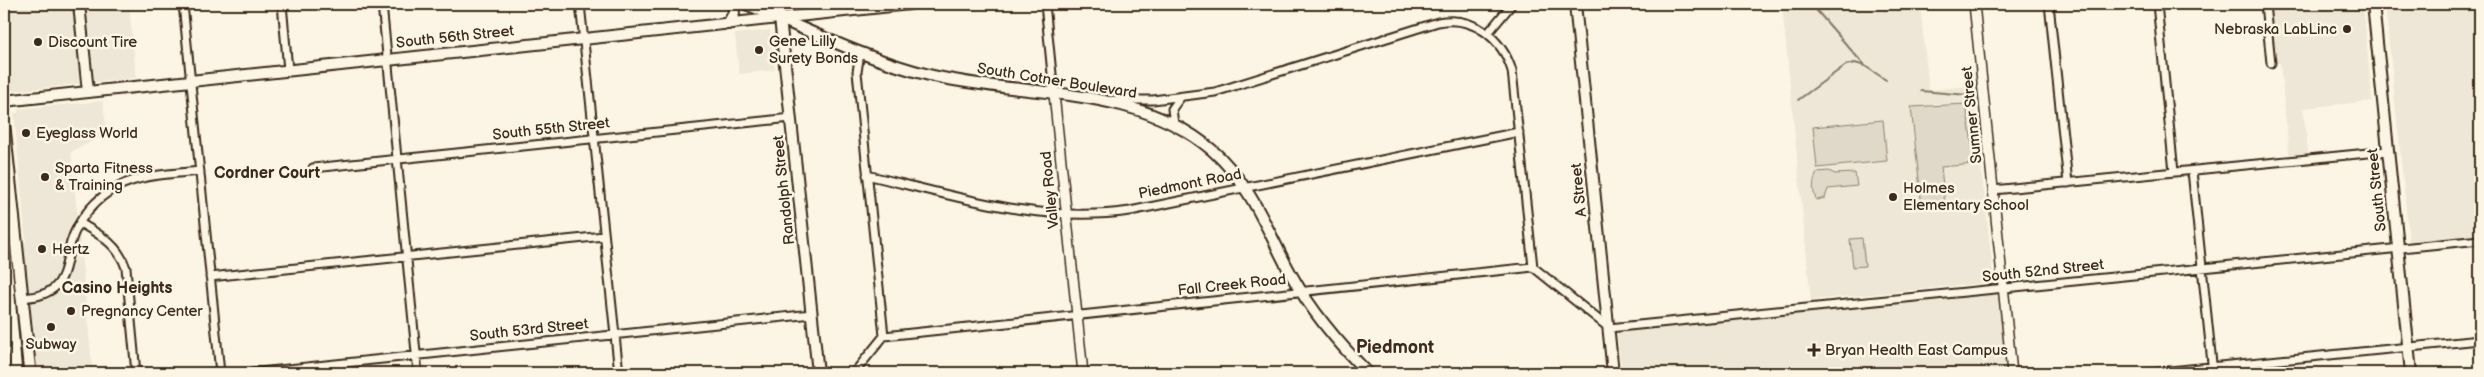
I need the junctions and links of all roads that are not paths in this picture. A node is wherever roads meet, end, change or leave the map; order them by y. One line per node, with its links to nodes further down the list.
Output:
1 (79, 4): 27 (main road)
2 (183, 4): 26 (street)
3 (282, 4): 25 (street)
4 (382, 4): 23 (street)
5 (580, 4): 21 (street)
6 (733, 4): 19 (main road)
7 (746, 4): 18 (main road, South Cotner Boulevard)
8 (779, 4): 18 (street, Randolph Street)
9 (910, 4): 18 (main road, South 56th Street)
10 (1045, 4): 28 (street, Valley Road)
11 (1512, 4): 20 (street)
12 (1575, 4): 62 (main road, A Street)
13 (1974, 4): 46 (street, Sumner Street)
14 (2049, 4): 44 (street)
15 (2157, 4): 42 (street)
16 (2264, 4): 24 (street)
17 (2373, 4): 37 (main road, South Street)
18 (780, 18): 19 (main road, South 56th Street); 22 (main road, South Cotner Boulevard); 32 (main road, Randolph Street)
19 (728, 24): 21 (main road, South 56th Street)
20 (1488, 33): 29 (street); 35 (street)
21 (584, 39): 23 (main road, South 56th Street); 36 (street)
22 (860, 53): 28 (main road, South Cotner Boulevard); 43 (street)
23 (387, 60): 25 (main road, South 56th Street); 38 (street)
24 (2271, 64)
25 (288, 70): 26 (main road, South 56th Street)
26 (190, 80): 27 (main road, South 56th Street); 40 (street)
27 (88, 92): 30 (main road, South 56th Street)
28 (1054, 94): 31 (main road, South Cotner Boulevard); 47 (street, Valley Road)
29 (1180, 98): 31 (street); 33 (street)
30 (4, 101)
31 (1108, 101): 33 (main road, South Cotner Boulevard)
32 (791, 118): 36 (street, South 55th Street); 60 (main road, Randolph Street)
33 (1174, 124): 45 (main road, South Cotner Boulevard)
34 (4, 127): 59 (main road)
35 (1518, 132): 45 (street, Piedmont Road); 54 (street)
36 (594, 138): 38 (street, South 55th Street); 49 (street)
37 (2388, 151): 41 (street); 52 (main road, South Street)
38 (396, 159): 39 (street, South 55th Street); 53 (street)
39 (313, 168)
40 (200, 171): 48 (street); 56 (street)
41 (2192, 171): 42 (street); 55 (street)
42 (2174, 172): 44 (street)
43 (867, 175): 47 (street, Piedmont Road); 64 (street)
44 (2068, 183): 46 (street)
45 (1246, 188): 47 (street, Piedmont Road); 58 (main road, South Cotner Boulevard)
46 (1993, 190): 57 (street, Sumner Street)
47 (1067, 215): 61 (street, Valley Road)
48 (80, 223): 59 (street); 71 (street)
49 (604, 236): 53 (street); 63 (street)
50 (2480, 240): 52 (street, South 52nd Street)
51 (4, 242): 69 (main road)
52 (2399, 250): 55 (street, South 52nd Street); 66 (main road, South Street)
53 (406, 257): 56 (street); 67 (street)
54 (1533, 267): 58 (street, Fall Creek Road); 62 (street)
55 (2202, 269): 57 (street, South 52nd Street); 68 (street)
56 (210, 278): 72 (street)
57 (2003, 288): 62 (street, South 52nd Street); 81 (street, Sumner Street)
58 (1301, 292): 61 (street, Fall Creek Road); 79 (main road, South Cotner Boulevard)
59 (21, 298): 70 (main road)
60 (812, 314): 63 (street, South 53rd Street); 76 (main road, Randolph Street)
61 (1077, 315): 64 (street, Fall Creek Road); 78 (street, Valley Road)
62 (1609, 328): 80 (main road, A Street)
63 (615, 334): 67 (street, South 53rd Street); 75 (street)
64 (884, 336): 77 (street)
65 (2480, 340): 66 (street)
66 (2409, 348): 68 (street); 83 (main road, South Street)
67 (416, 356): 73 (street, South 53rd Street); 74 (street)
68 (2213, 370): 82 (street)
69 (16, 373)
70 (30, 373)
71 (136, 373)
72 (220, 373)
73 (250, 373)
74 (418, 373)
75 (619, 373)
76 (818, 373)
77 (854, 373)
78 (1083, 373)
79 (1368, 373)
80 (1614, 373)
81 (2012, 373)
82 (2150, 373)
83 (2411, 373)

